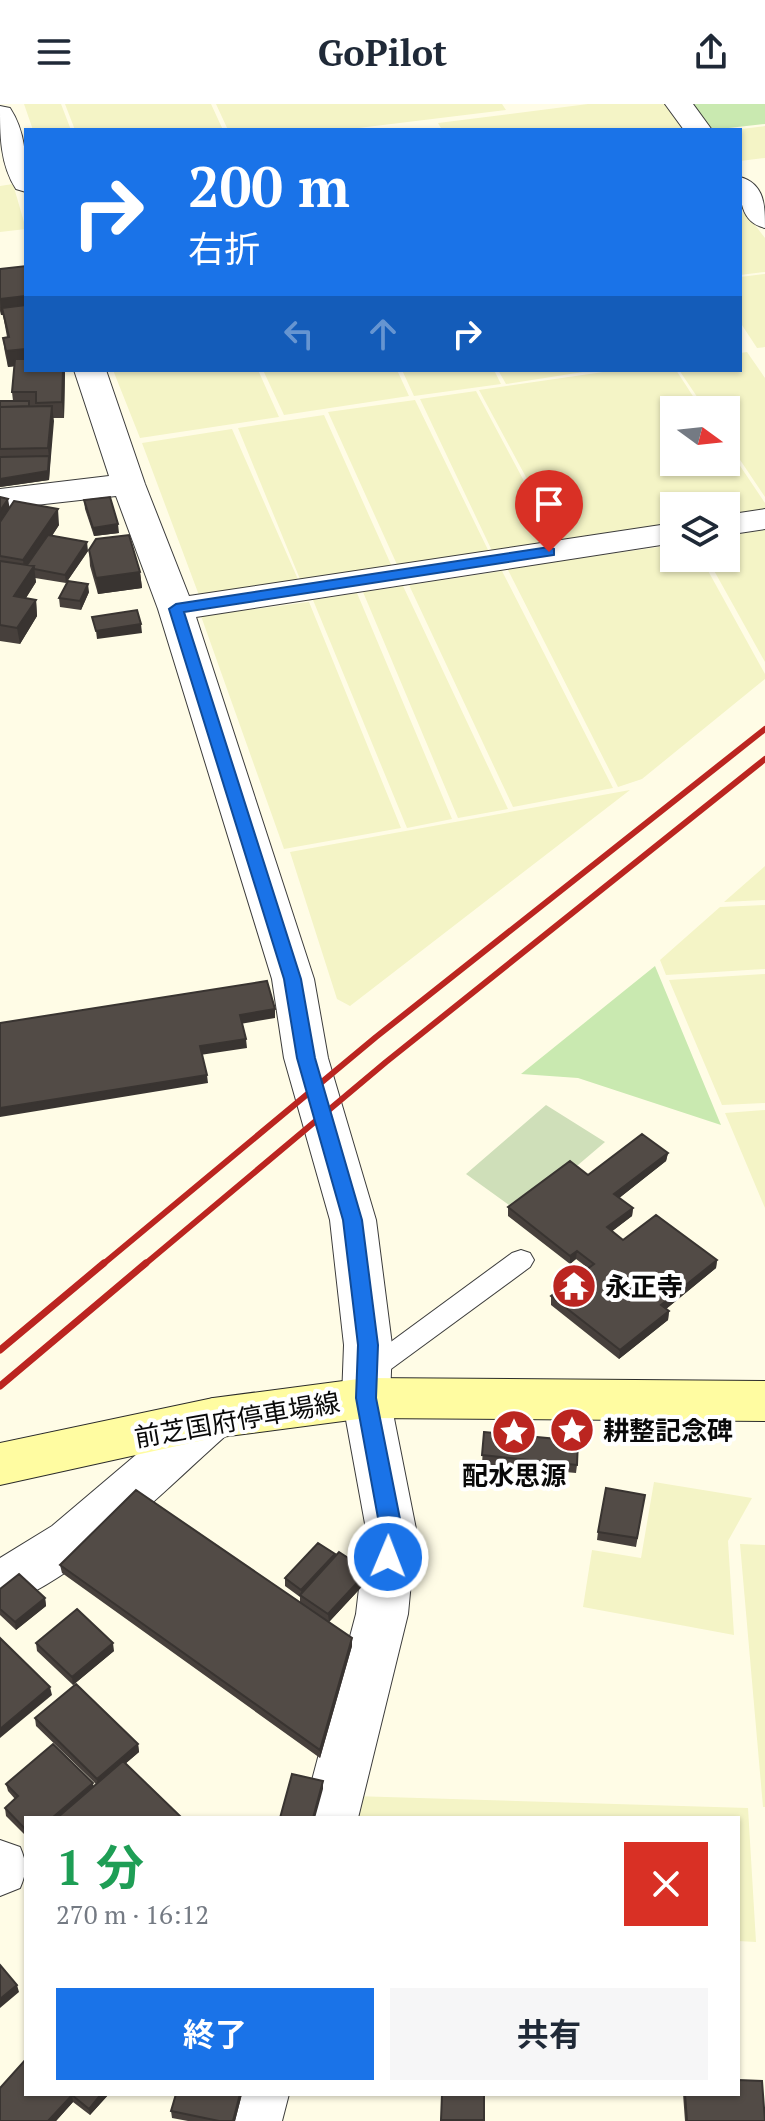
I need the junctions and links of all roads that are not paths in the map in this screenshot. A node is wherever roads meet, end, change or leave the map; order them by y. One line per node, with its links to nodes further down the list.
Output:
1 (679, 104): 3 (street)
2 (0, 114): 4 (street)
3 (697, 128)
4 (17, 180)
5 (91, 372): 6 (street)
6 (128, 484): 7 (street); 11 (street)
7 (0, 499)
8 (765, 519): 9 (street)
9 (740, 523)
10 (660, 535): 11 (street)
11 (176, 609): 13 (street)
12 (521, 1260): 13 (lane)
13 (366, 1385): 14 (main road, 前芝国府停車場線); 15 (main road, 前芝国府停車場線); 18 (street)
14 (765, 1401)
15 (213, 1418): 16 (main road, 前芝国府停車場線); 17 (street)
16 (0, 1464)
17 (0, 1585)
18 (331, 1816)
19 (258, 2096): 20 (street)
20 (252, 2121)

